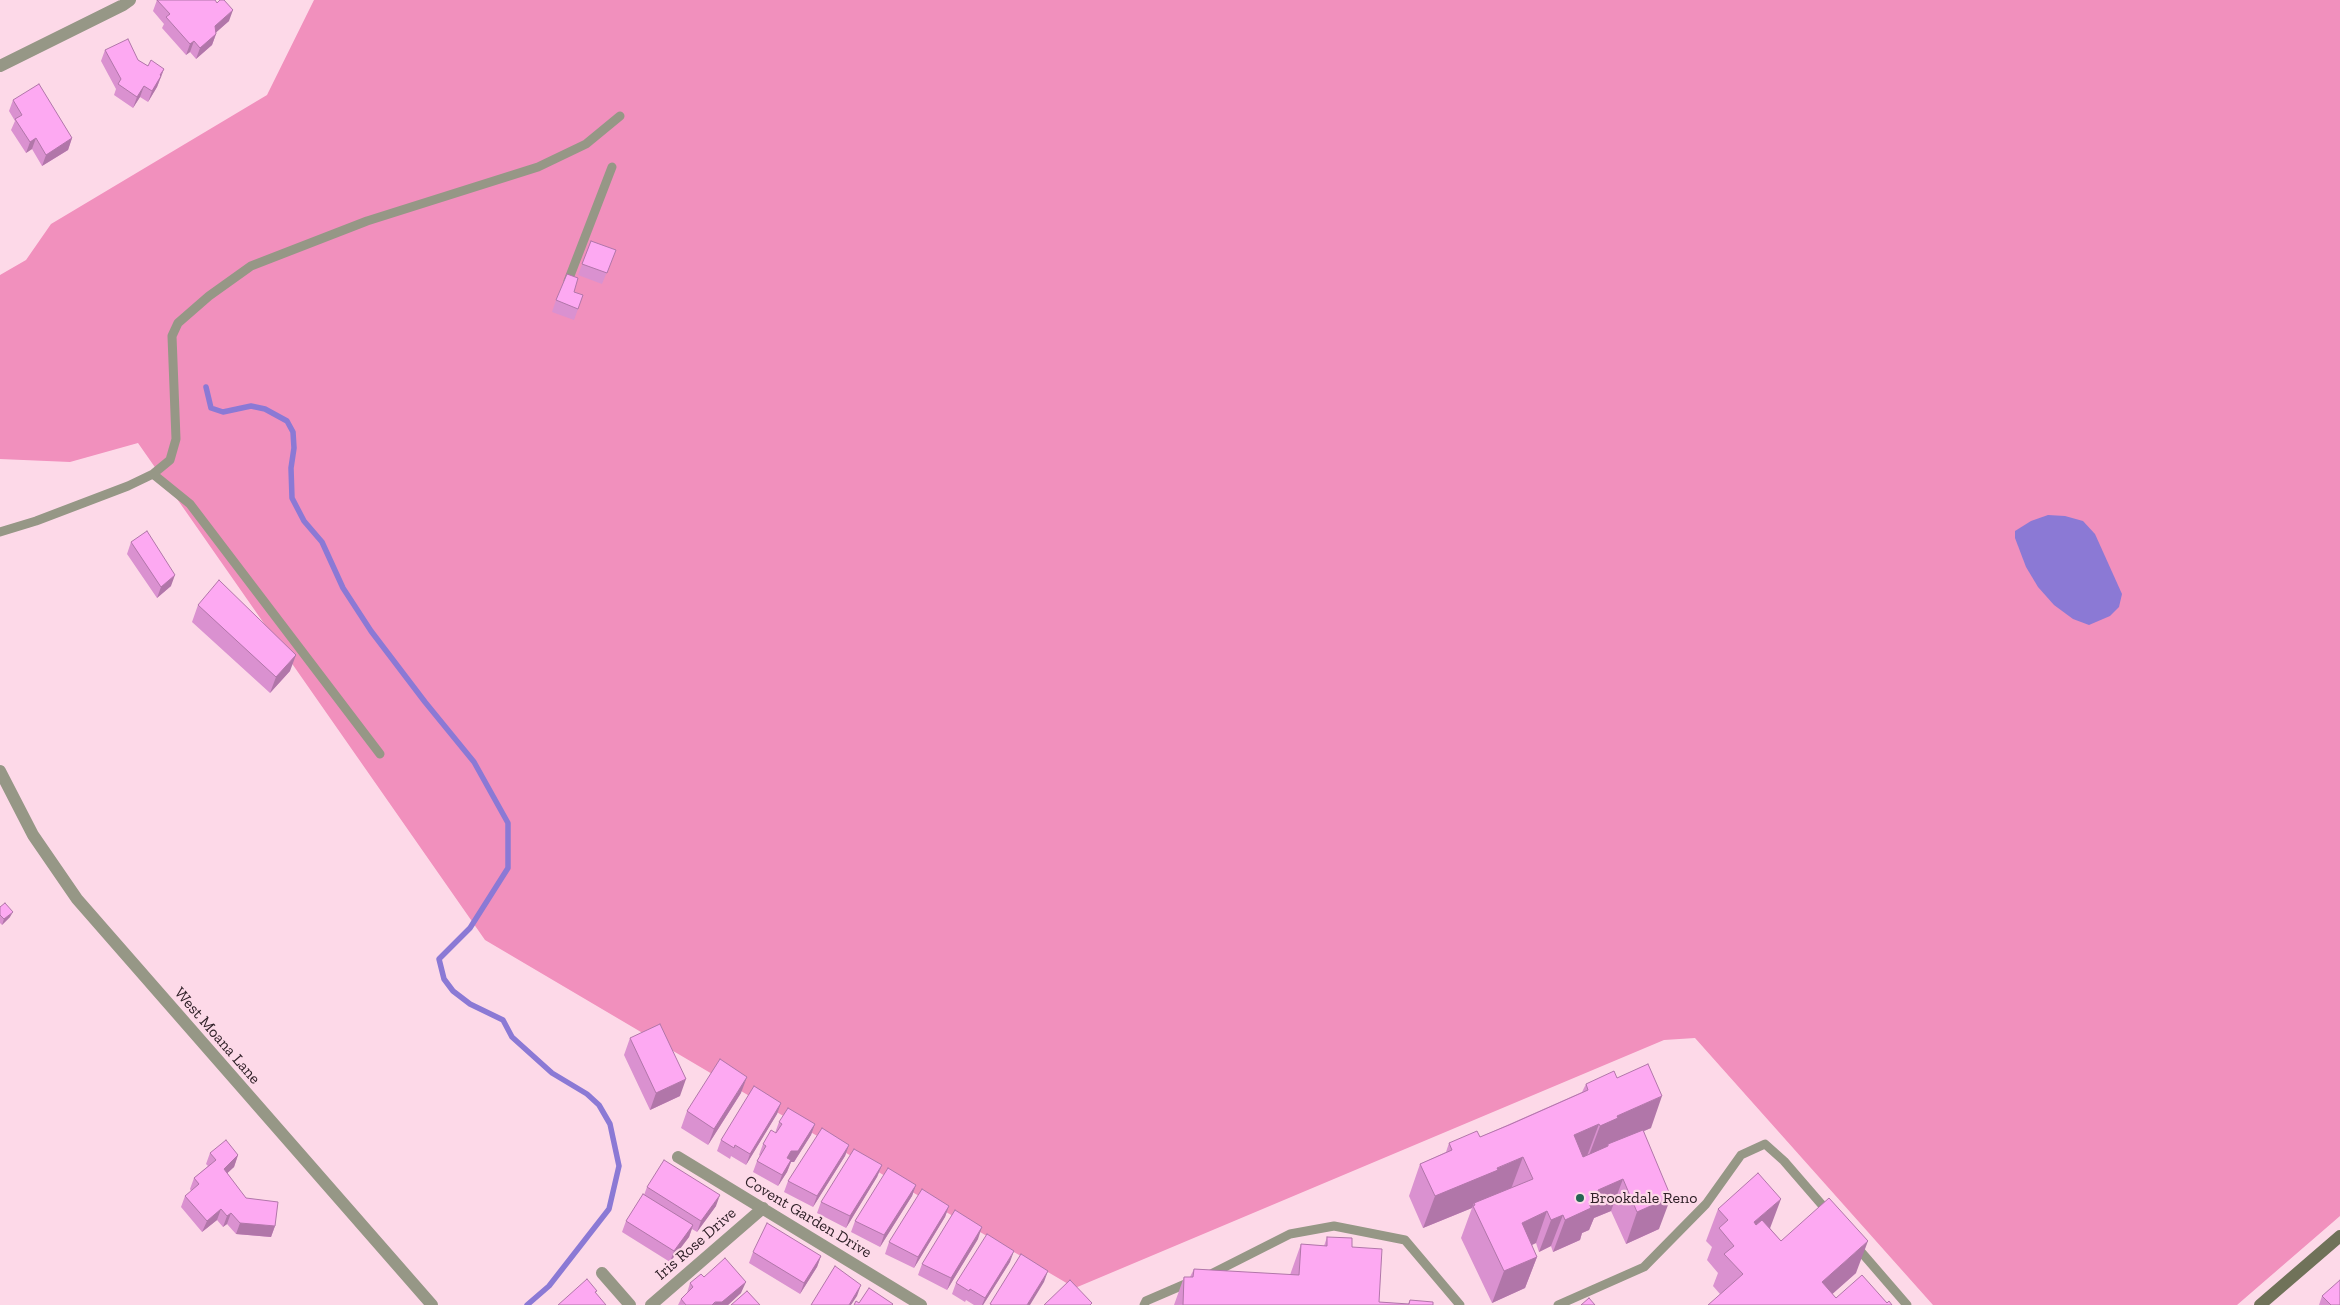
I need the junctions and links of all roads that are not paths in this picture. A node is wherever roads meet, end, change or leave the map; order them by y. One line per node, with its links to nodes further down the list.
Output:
1 (130, 0): 2 (street)
2 (0, 66)
3 (620, 116): 6 (lane)
4 (612, 168): 5 (lane)
5 (568, 280)
6 (153, 474): 7 (lane); 8 (lane)
7 (0, 532)
8 (380, 754)
9 (0, 771): 16 (street, West Moana Lane)
10 (678, 1156): 11 (street, Covent Garden Drive)
11 (763, 1208): 18 (street, Iris Rose Drive); 19 (street, Covent Garden Drive)
12 (1836, 1222): 22 (lane)
13 (2340, 1236): 24 (main road)
14 (1849, 1237): 23 (lane)
15 (602, 1274): 17 (street)
16 (432, 1305)
17 (630, 1305)
18 (651, 1305)
19 (922, 1305)
20 (1144, 1305): 21 (lane)
21 (1460, 1305)
22 (1558, 1305)
23 (1907, 1305)
24 (2261, 1305)

